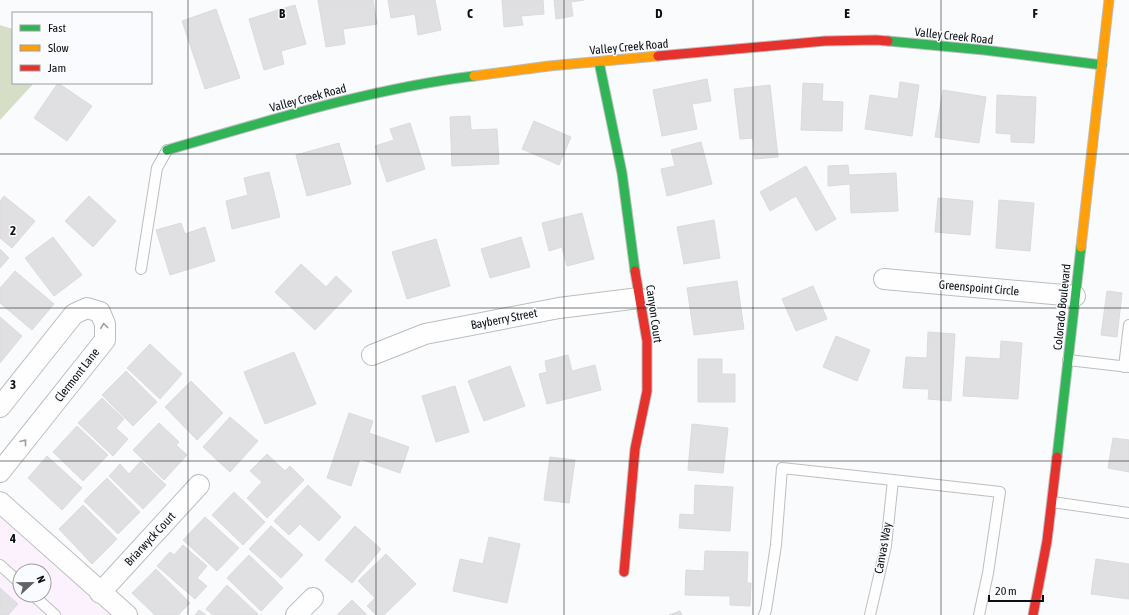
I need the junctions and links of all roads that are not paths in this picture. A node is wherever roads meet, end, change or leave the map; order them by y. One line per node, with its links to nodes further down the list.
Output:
1 (1109, 0): 3 (street, Colorado Boulevard)
2 (599, 62): 3 (street, Valley Creek Road); 4 (street, Valley Creek Road); 8 (street, Canyon Court)
3 (1102, 65): 7 (street, Colorado Boulevard)
4 (167, 150): 5 (lane)
5 (141, 269)
6 (884, 279): 7 (street, Greenspoint Circle)
7 (1075, 296): 11 (street, Colorado Boulevard)
8 (640, 298): 10 (street, Bayberry Street); 21 (street, Canyon Court)
9 (1129, 325): 12 (lane)
10 (372, 355)
11 (1068, 360): 12 (lane); 18 (street, Colorado Boulevard)
12 (1127, 367)
13 (0, 407): 14 (street, Clermont Lane, one-way to 13)
14 (0, 472)
15 (893, 480): 29 (lane); 30 (lane, Canvas Way); 31 (lane)
16 (199, 485): 23 (street, Briarwyck Court)
17 (0, 502): 23 (street)
18 (1052, 502): 19 (lane); 32 (street, Colorado Boulevard)
19 (1129, 513)
20 (0, 565): 22 (lane)
21 (624, 572)
22 (12, 576)
23 (100, 593): 27 (street)
24 (313, 598): 28 (street)
25 (42, 603): 26 (lane)
26 (55, 615)
27 (126, 615)
28 (296, 615)
29 (764, 615)
30 (870, 615)
31 (979, 615)
32 (1034, 615)

